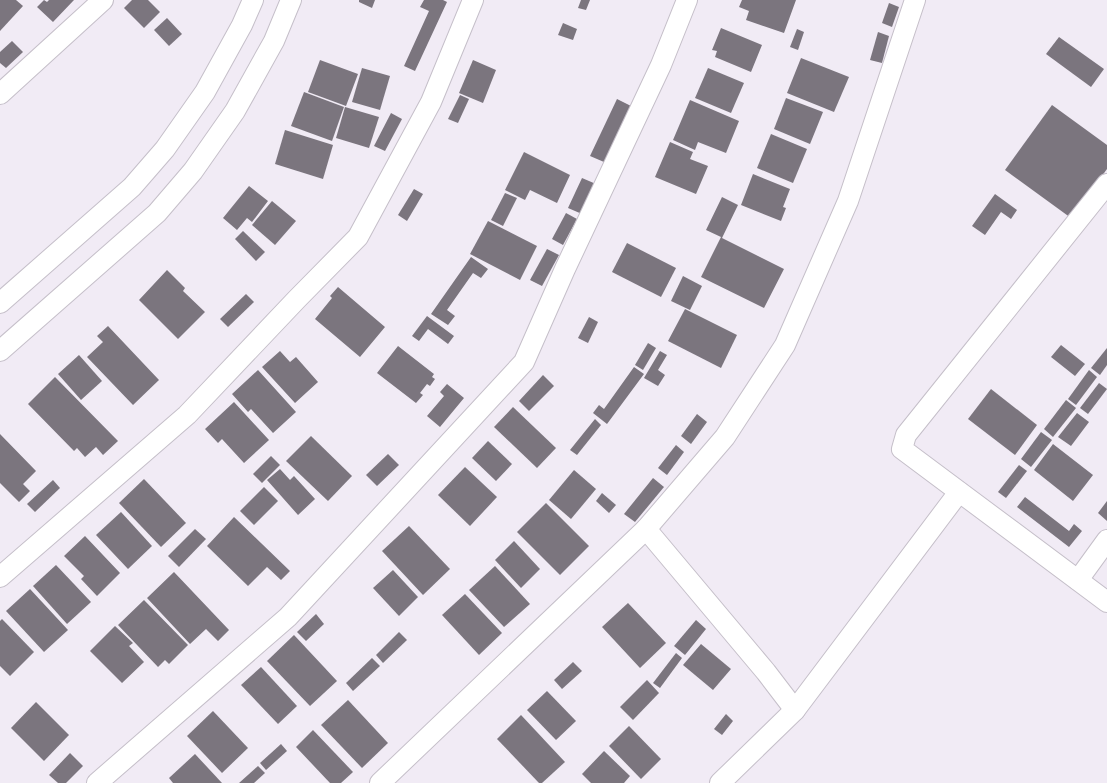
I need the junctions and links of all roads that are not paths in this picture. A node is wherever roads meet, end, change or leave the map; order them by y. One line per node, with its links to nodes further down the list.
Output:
1 (102, 0): 7 (street)
2 (253, 0): 9 (street)
3 (292, 0): 10 (street)
4 (473, 0): 14 (street)
5 (687, 0): 18 (street)
6 (915, 0): 12 (street)
7 (0, 94)
8 (1107, 184): 11 (street)
9 (0, 303)
10 (0, 351)
11 (959, 492): 15 (street); 17 (street)
12 (646, 529): 17 (street); 19 (street)
13 (1107, 540): 15 (street)
14 (0, 577)
15 (1078, 580): 16 (street)
16 (1107, 602)
17 (795, 710): 20 (street)
18 (97, 783)
19 (380, 783)
20 (720, 783)

